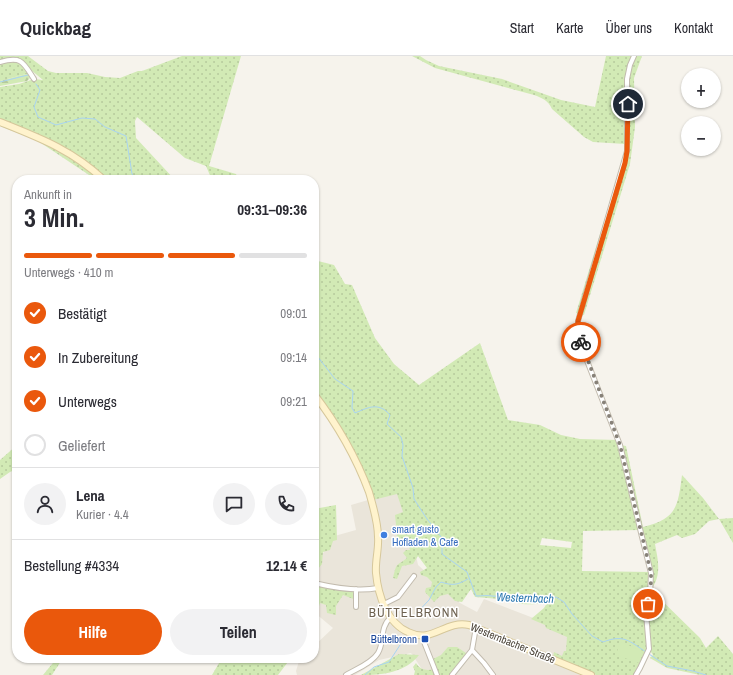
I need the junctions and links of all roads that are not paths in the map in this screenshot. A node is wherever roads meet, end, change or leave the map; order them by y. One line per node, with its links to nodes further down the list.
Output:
1 (634, 56): 22 (street)
2 (0, 62): 3 (street)
3 (34, 79)
4 (0, 122): 5 (street)
5 (98, 175)
6 (319, 401): 9 (street)
7 (414, 576): 11 (street)
8 (319, 584): 10 (street)
9 (378, 588): 10 (street); 11 (street)
10 (356, 589): 12 (street)
11 (384, 604): 13 (street)
12 (356, 607)
13 (391, 617): 15 (street); 17 (street)
14 (476, 627): 15 (street, Westernbacher Straße); 16 (street); 21 (street, Westernbacher Straße)
15 (426, 636): 18 (street)
16 (472, 650): 19 (street); 20 (street)
17 (346, 675)
18 (437, 675)
19 (452, 675)
20 (493, 675)
21 (591, 675)
22 (636, 675)

